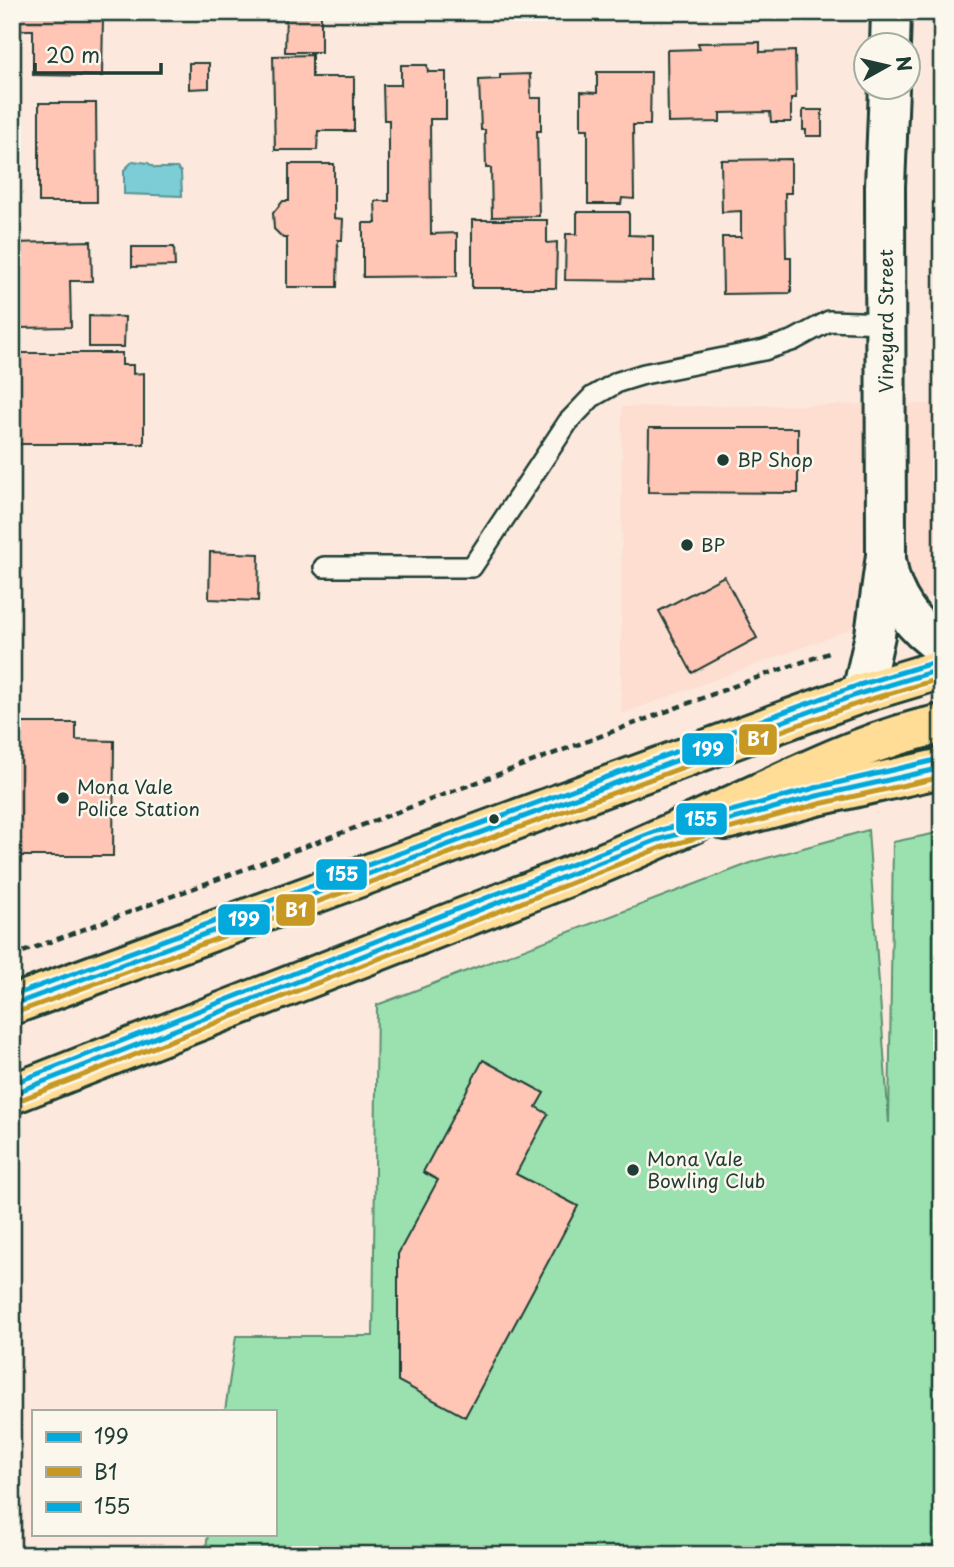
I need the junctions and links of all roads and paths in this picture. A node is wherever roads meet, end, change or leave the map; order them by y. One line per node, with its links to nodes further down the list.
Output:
1 (891, 12): 2 (street)
2 (890, 32)
3 (888, 102): 4 (street, Vineyard Street)
4 (886, 323): 5 (street, Vineyard Street); 6 (lane)
5 (886, 555): 7 (street, Vineyard Street); 8 (street, Vineyard Street)
6 (324, 567)
7 (875, 635): 10 (street, Vineyard Street); 14 (path)
8 (942, 645)
9 (942, 668): 10 (main road)
10 (862, 693): 15 (main road)
11 (942, 724): 13 (main road)
12 (942, 768): 13 (main road)
13 (657, 841): 16 (main road)
14 (12, 956)
15 (12, 1005)
16 (12, 1094)

